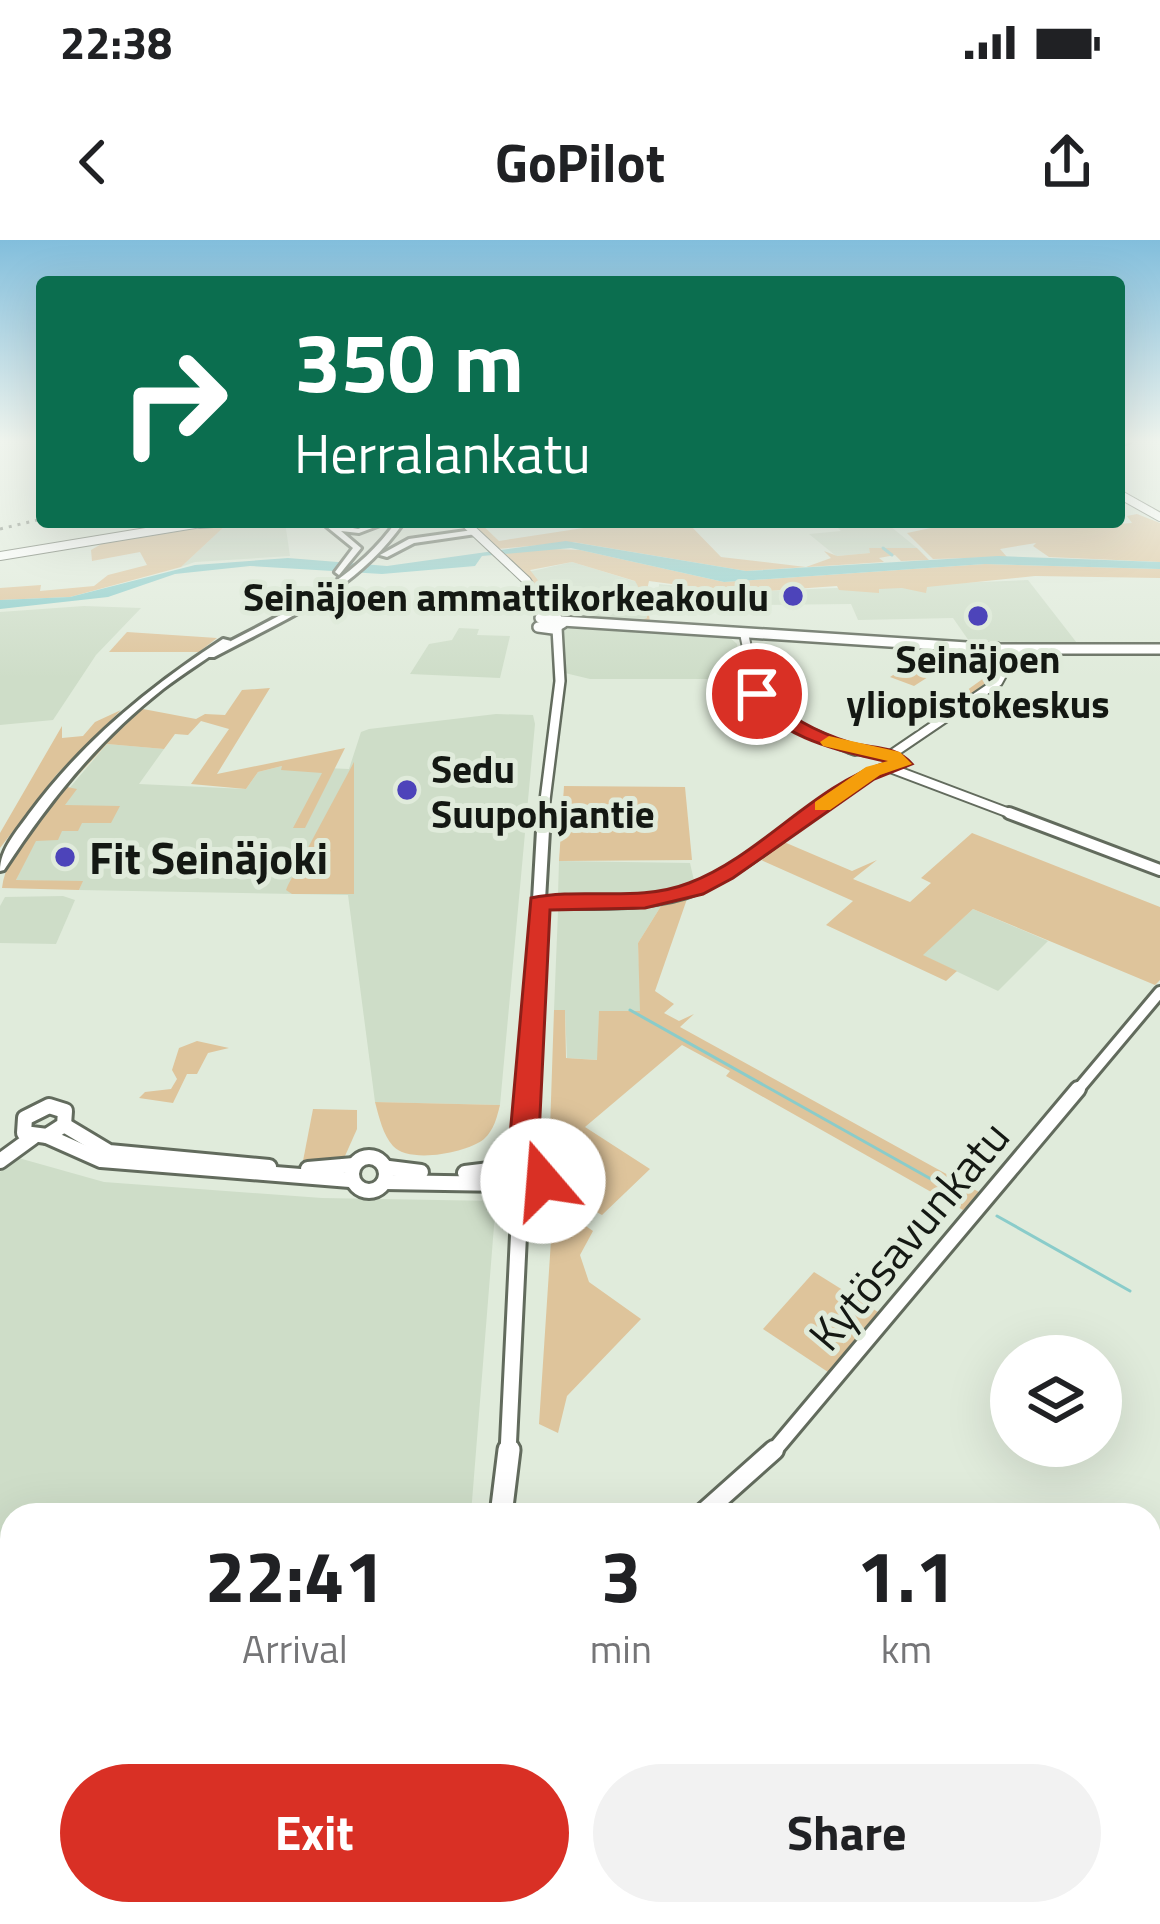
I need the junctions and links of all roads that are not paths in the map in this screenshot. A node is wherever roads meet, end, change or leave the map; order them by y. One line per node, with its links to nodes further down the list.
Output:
1 (171, 528): 6 (main road)
2 (335, 528): 8 (main road)
3 (391, 528): 8 (main road)
4 (412, 528): 5 (main road)
5 (466, 529): 7 (main road); 8 (main road)
6 (0, 556)
7 (500, 557): 10 (main road); 11 (main road)
8 (363, 561): 9 (main road); 9 (main road)
9 (343, 576): 17 (main road); 17 (main road)
10 (543, 604): 12 (main road); 13 (main road)
11 (539, 623): 12 (main road); 18 (main road)
12 (559, 623): 13 (main road); 18 (main road)
13 (599, 624): 14 (main road)
14 (744, 633): 15 (main road); 19 (street)
15 (998, 648): 16 (main road); 21 (street)
16 (1160, 649)
17 (149, 696): 26 (main road)
18 (550, 744): 28 (main road)
19 (850, 749): 20 (street); 22 (street)
20 (888, 755): 21 (street); 22 (street)
21 (903, 758): 23 (street); 25 (street)
22 (875, 760): 23 (street); 24 (street)
23 (887, 768): 24 (street); 25 (street)
24 (867, 775): 28 (street)
25 (917, 776): 27 (street)
26 (0, 867)
27 (1160, 870)
28 (539, 903): 32 (main road)
29 (1160, 992): 43 (street, Kytösavunkatu)
30 (64, 1125): 31 (street); 33 (street); 36 (street)
31 (21, 1126): 33 (street); 34 (street)
32 (525, 1136): 35 (main road); 38 (main road)
33 (40, 1137): 34 (street); 39 (street)
34 (0, 1158)
35 (536, 1163): 38 (main road); 40 (main road)
36 (354, 1165): 37 (street); 39 (street)
37 (386, 1175): 38 (street); 39 (street)
38 (509, 1176): 40 (main road); 41 (main road)
39 (350, 1180)
40 (534, 1190): 41 (main road)
41 (519, 1225): 42 (main road)
42 (506, 1503)
43 (715, 1503)

